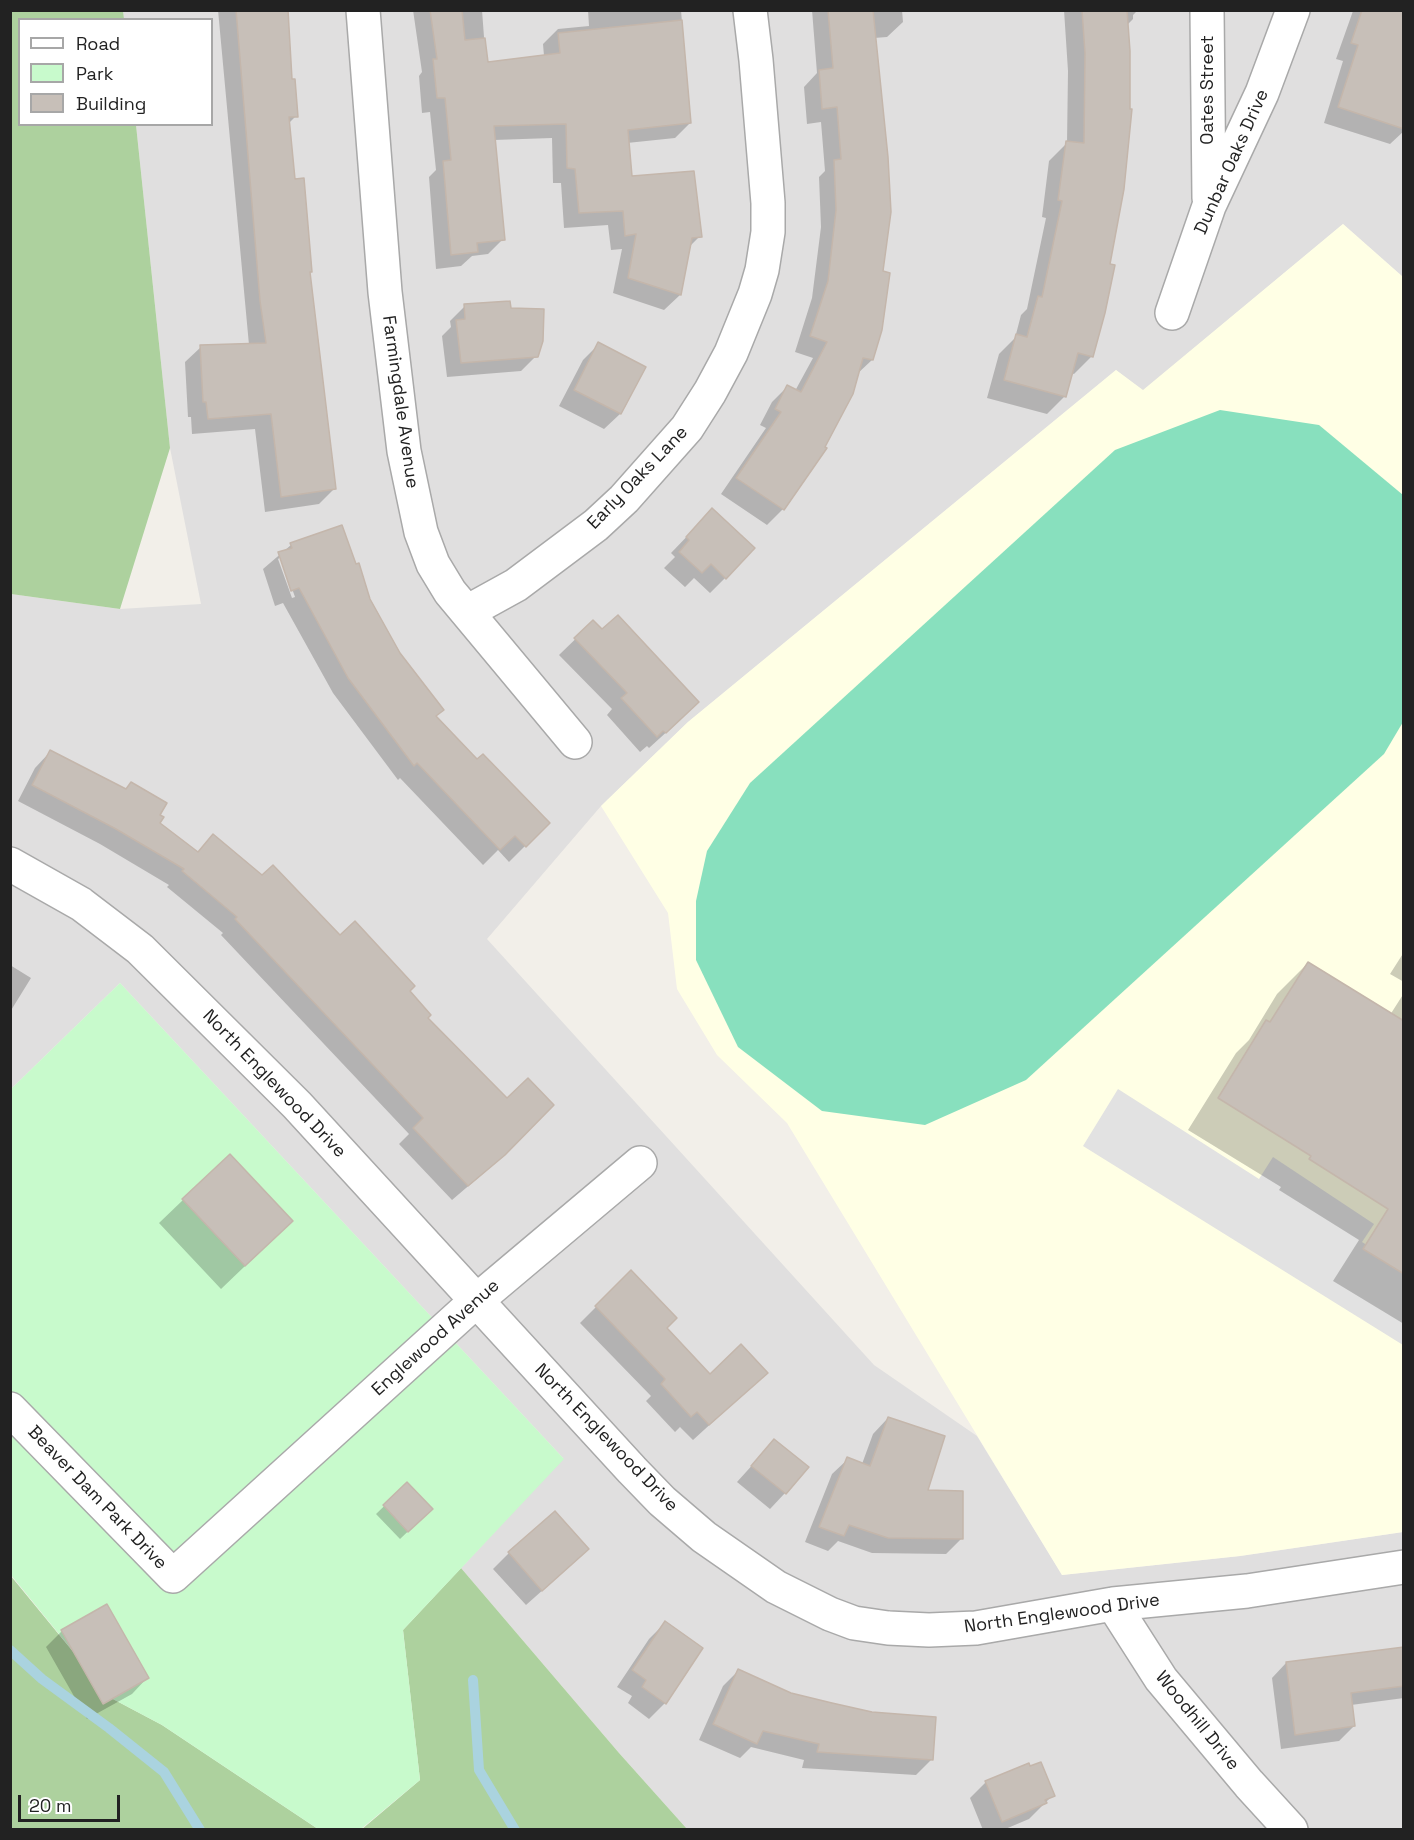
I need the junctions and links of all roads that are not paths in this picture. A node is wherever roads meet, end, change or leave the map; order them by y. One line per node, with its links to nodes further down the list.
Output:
1 (363, 10): 7 (street, Farmingdale Avenue)
2 (750, 10): 7 (street, Early Oaks Lane)
3 (1207, 10): 5 (street, Oates Street)
4 (1293, 10): 5 (street, Dunbar Oaks Drive)
5 (1209, 206): 6 (street, Dunbar Oaks Drive)
6 (1172, 313)
7 (467, 612): 8 (street, Farmingdale Avenue)
8 (574, 742)
9 (10, 864): 11 (street, North Englewood Drive)
10 (640, 1163): 11 (street, Englewood Avenue)
11 (476, 1301): 13 (street, Englewood Avenue); 15 (street, North Englewood Drive)
12 (10, 1409): 13 (street, Beaver Dam Park Drive)
13 (238, 1519)
14 (1404, 1567): 15 (street, North Englewood Drive)
15 (1113, 1604): 16 (street, Woodhill Drive)
16 (1291, 1830)

